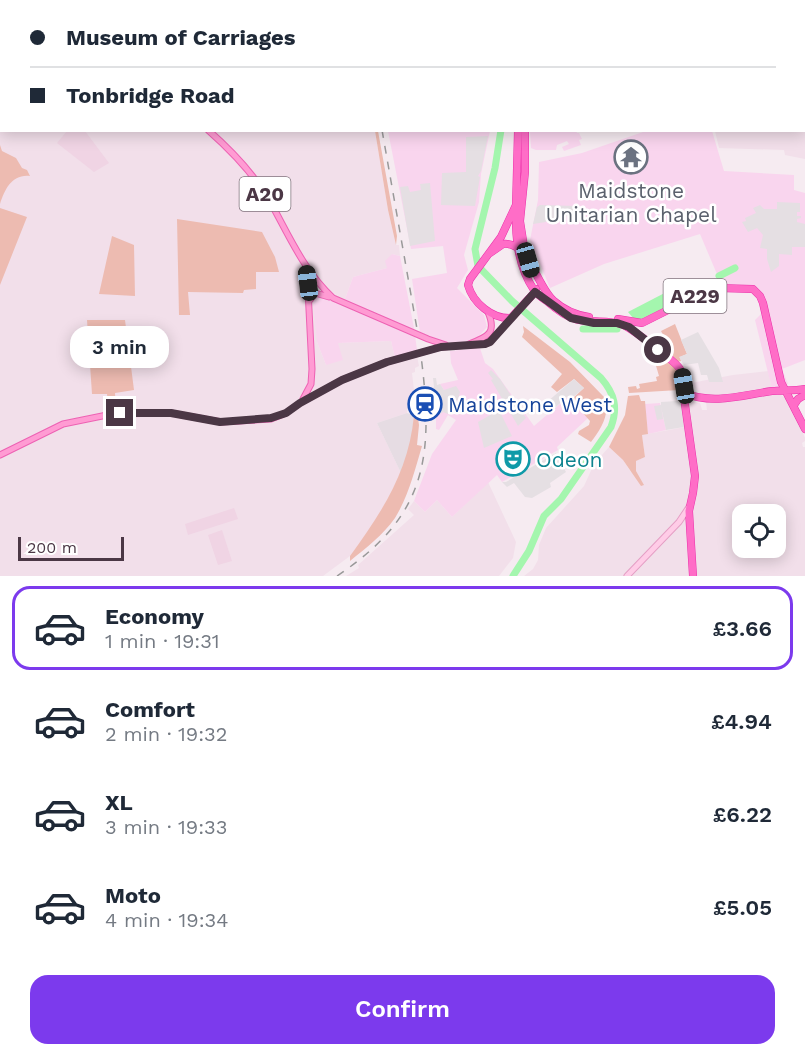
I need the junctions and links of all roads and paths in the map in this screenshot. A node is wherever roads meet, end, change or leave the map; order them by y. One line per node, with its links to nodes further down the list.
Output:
1 (210, 132): 8 (main road, A20)
2 (518, 132): 4 (highway)
3 (525, 132): 7 (highway, A229)
4 (516, 205): 5 (highway); 6 (highway)
5 (518, 248): 6 (highway); 7 (highway, A229); 9 (highway)
6 (490, 254): 12 (highway)
7 (527, 258): 9 (highway, A229); 14 (highway, A229)
8 (306, 269): 10 (main road, A20); 11 (main road, A20)
9 (534, 293): 13 (highway); 16 (highway)
10 (333, 298): 11 (main road); 15 (main road, A20)
11 (309, 302): 20 (main road, A20)
12 (489, 312): 13 (highway); 17 (main road, A20)
13 (511, 317): 17 (main road, A20)
14 (642, 323): 16 (highway, A229); 23 (highway, A229)
15 (428, 339): 18 (main road, A20); 19 (main road)
16 (643, 339): 25 (highway)
17 (465, 345): 18 (main road, A20)
18 (454, 346): 19 (main road, A20)
19 (429, 350): 24 (main road, A20)
20 (310, 384): 24 (main road); 27 (main road)
21 (805, 384): 23 (highway)
22 (805, 389): 23 (highway)
23 (787, 390): 25 (highway); 28 (highway, A229)
24 (318, 392): 27 (main road)
25 (684, 393): 31 (highway)
26 (805, 395): 28 (highway)
27 (300, 403): 30 (main road)
28 (794, 405): 29 (highway, A229)
29 (805, 429)
30 (0, 455)
31 (689, 507): 32 (main road); 33 (highway)
32 (679, 522): 33 (main road); 34 (main road)
33 (690, 525): 35 (highway)
34 (627, 576)
35 (693, 576)

